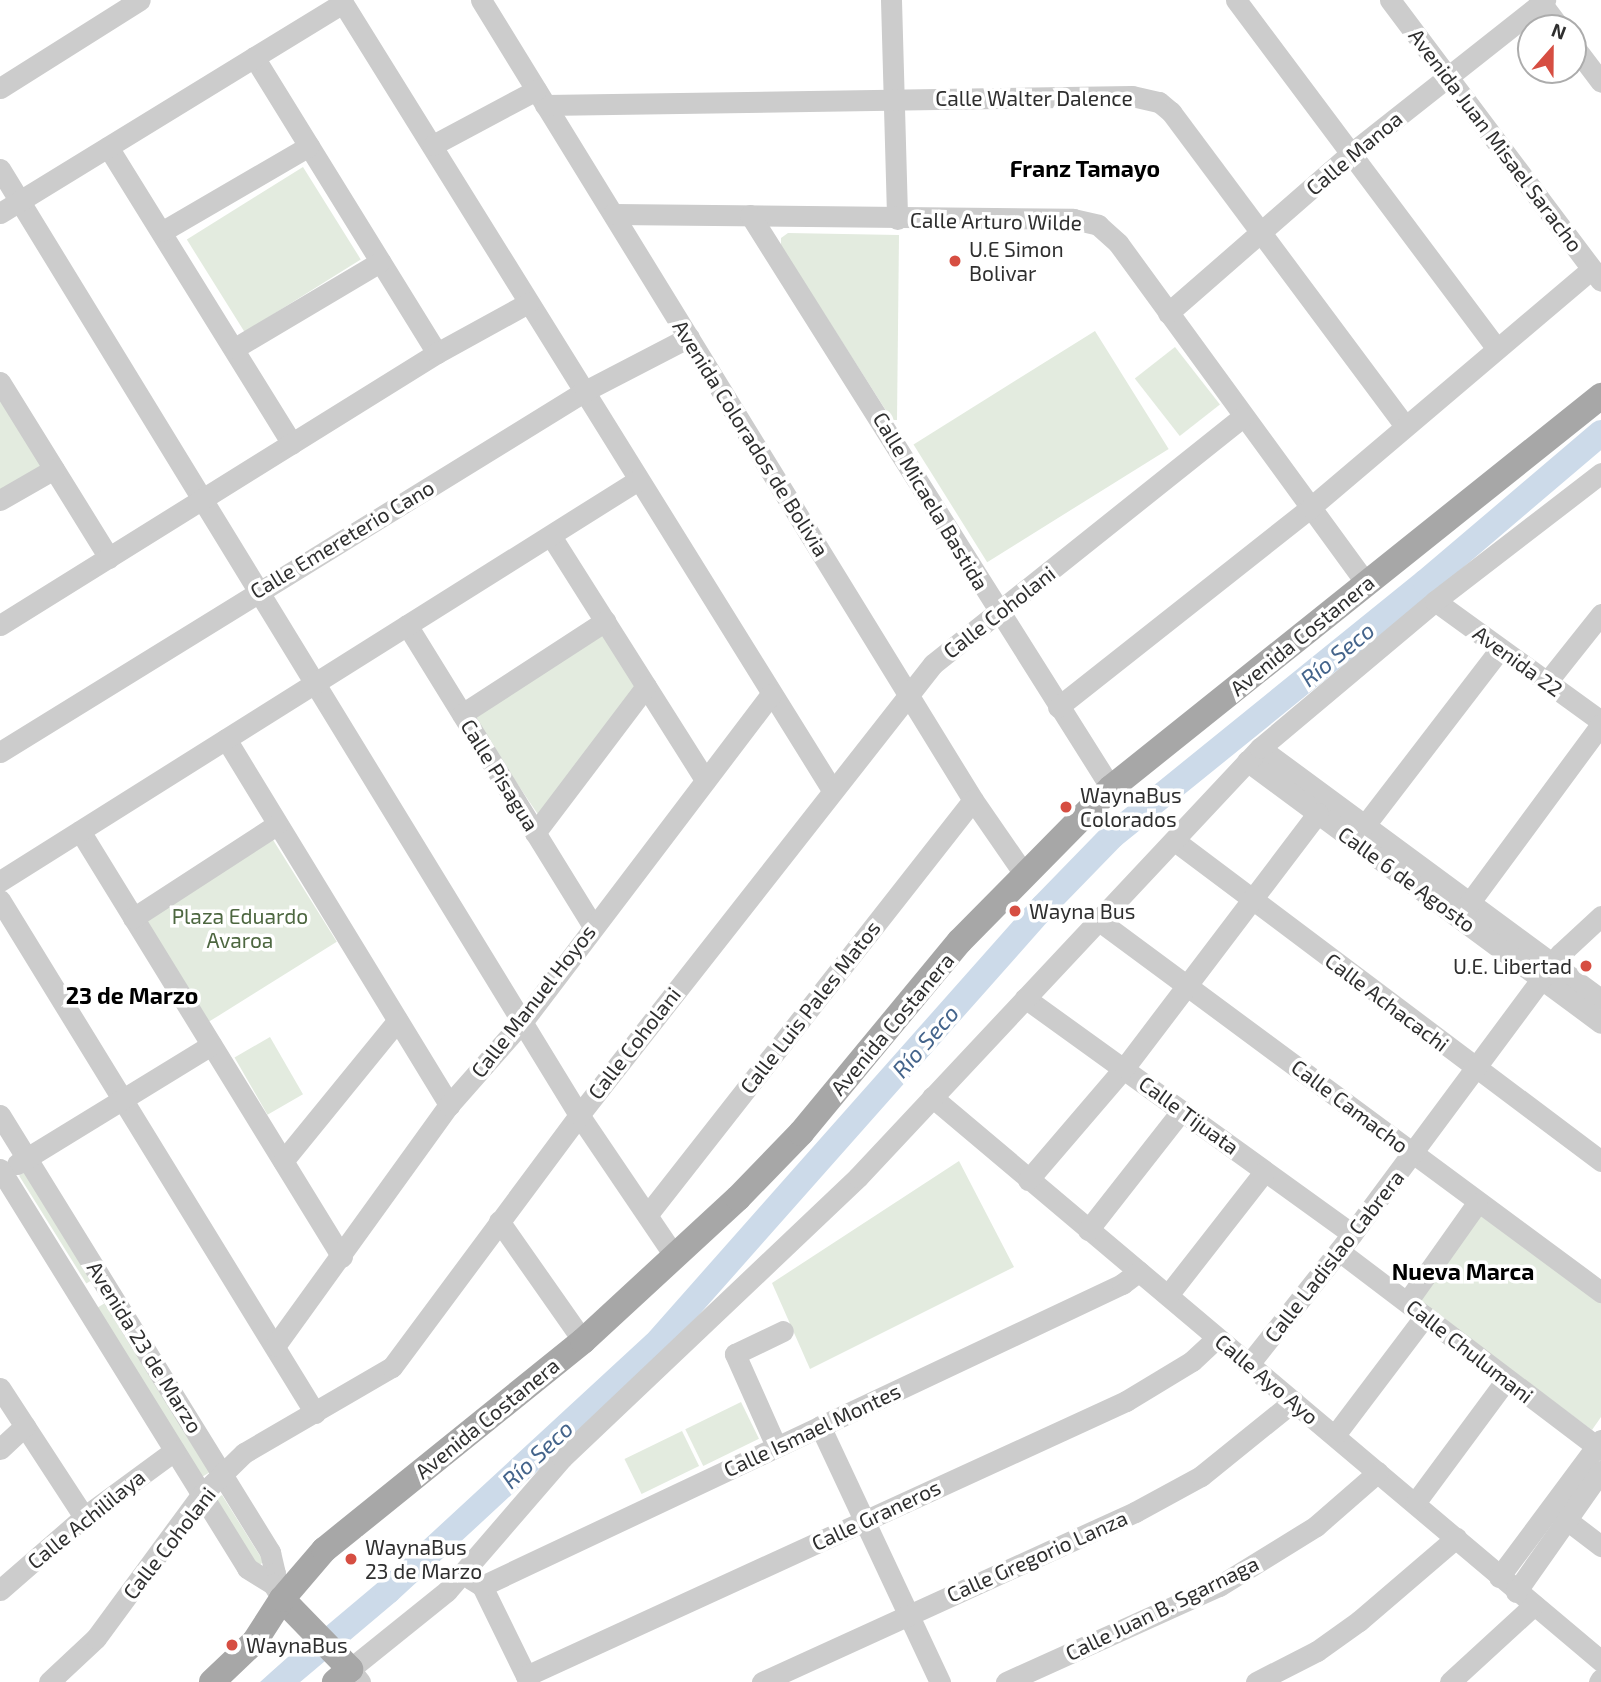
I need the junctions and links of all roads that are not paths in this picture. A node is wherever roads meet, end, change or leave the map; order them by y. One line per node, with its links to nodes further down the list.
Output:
1 (139, 0): 12 (street)
2 (481, 0): 13 (street, Avenida Colorados de Bolivia)
3 (891, 0): 14 (street)
4 (1236, 0): 18 (street)
5 (1390, 0): 10 (street, Avenida Juan Misael Saracho)
6 (1542, 1): 10 (street, Calle Manoa)
7 (342, 2): 8 (street); 15 (street)
8 (254, 57): 16 (street); 17 (street)
9 (1587, 64): 11 (street)
10 (1447, 76): 18 (street, Calle Manoa); 28 (street, Avenida Juan Misael Saracho)
11 (1601, 82)
12 (0, 88)
13 (541, 97): 14 (street, Calle Walter Dalence); 15 (street); 22 (street, Avenida Colorados de Bolivia)
14 (890, 99): 24 (street); 26 (street, Calle Walter Dalence)
15 (433, 145): 29 (street)
16 (309, 146): 25 (street); 27 (street)
17 (108, 147): 20 (street); 25 (street)
18 (1349, 155): 26 (street, Calle Manoa); 32 (street)
19 (0, 169): 20 (street)
20 (19, 201): 21 (street); 45 (street)
21 (0, 213)
22 (613, 214): 23 (street, Calle Arturo Wilde); 31 (street, Avenida Colorados de Bolivia)
23 (750, 215): 24 (street, Calle Arturo Wilde); 52 (street, Calle Micaela Bastida)
24 (897, 219): 30 (street, Calle Arturo Wilde)
25 (163, 231): 33 (street)
26 (1258, 234): 30 (street, Calle Manoa); 39 (street, Calle Walter Dalence)
27 (380, 262): 33 (street); 34 (street)
28 (1597, 275): 32 (street)
29 (528, 303): 34 (street); 36 (street)
30 (1168, 313): 38 (street, Calle Arturo Wilde)
31 (690, 338): 36 (street, Calle Emereterio Cano); 61 (street, Avenida Colorados de Bolivia)
32 (1496, 347): 39 (street)
33 (235, 348): 40 (street)
34 (438, 354): 40 (street)
35 (0, 382): 41 (street)
36 (585, 391): 43 (street); 50 (street, Calle Emereterio Cano)
37 (1601, 396): 49 (main road, Avenida Costanera)
38 (1241, 417): 46 (street, Calle Arturo Wilde); 52 (street, Calle Coholani)
39 (1404, 425): 46 (street)
40 (292, 444): 45 (street)
41 (54, 468): 44 (street); 48 (street)
42 (1601, 473): 51 (street)
43 (638, 480): 47 (street); 62 (street)
44 (0, 500)
45 (200, 501): 48 (street); 50 (street)
46 (1311, 507): 49 (street, Calle Arturo Wilde); 63 (street)
47 (551, 536): 54 (street); 56 (street)
48 (109, 558): 55 (street)
49 (1367, 584): 71 (main road, Avenida Costanera)
50 (255, 592): 59 (street); 67 (street, Calle Emereterio Cano)
51 (1435, 601): 57 (street, Avenida 22); 68 (street)
52 (999, 613): 61 (street, Calle Coholani); 63 (street, Calle Micaela Bastida)
53 (1601, 614): 58 (street)
54 (605, 621): 60 (street); 64 (street)
55 (0, 625)
56 (407, 625): 59 (street); 64 (street, Calle Pisagua)
57 (1500, 649): 58 (street, Avenida 22); 75 (street)
58 (1547, 682): 65 (street, Avenida 22)
59 (312, 683): 66 (street); 93 (street)
60 (646, 686): 69 (street); 77 (street)
61 (908, 692): 70 (street, Calle Coholani); 72 (street, Avenida Colorados de Bolivia)
62 (771, 694): 69 (street, Calle Manuel Hoyos); 70 (street)
63 (1058, 707): 71 (street, Calle Micaela Bastida)
64 (462, 714): 77 (street, Calle Pisagua)
65 (1601, 722): 83 (street)
66 (226, 739): 74 (street); 76 (street)
67 (0, 752)
68 (1254, 754): 73 (street, Calle 6 de Agosto); 75 (street, Calle 6 de Agosto); 78 (street)
69 (705, 780): 87 (street, Calle Manuel Hoyos)
70 (831, 788): 103 (street, Calle Coholani)
71 (1111, 788): 79 (main road, Avenida Costanera)
72 (973, 800): 79 (street, Avenida Colorados de Bolivia); 112 (street, Calle Luis Pales Matos)
73 (1318, 813): 82 (street); 88 (street, Calle 6 de Agosto)
74 (276, 825): 85 (street); 92 (street)
75 (1365, 825): 83 (street, Calle 6 de Agosto)
76 (80, 831): 80 (street); 85 (street)
77 (536, 833): 87 (street, Calle Pisagua)
78 (1175, 841): 82 (street, Calle Achacachi); 86 (street)
79 (1024, 874): 117 (main road, Avenida Costanera)
80 (0, 881)
81 (0, 900): 99 (street)
82 (1253, 902): 89 (street); 97 (street, Calle Achacachi)
83 (1470, 902): 88 (street, Calle 6 de Agosto)
84 (1601, 916): 88 (street, Calle Ladislao Cabrera)
85 (133, 918): 95 (street)
86 (1098, 919): 89 (street, Calle Camacho); 90 (street)
87 (592, 925): 93 (street, Calle Manuel Hoyos)
88 (1547, 971): 91 (street, Calle 6 de Agosto); 94 (street, Calle 6 de Agosto); 97 (street, Calle Ladislao Cabrera)
89 (1188, 984): 96 (street); 104 (street, Calle Camacho)
90 (1025, 998): 96 (street, Calle Tijuata); 98 (street)
91 (1601, 999)
92 (397, 1021): 100 (street); 106 (street)
93 (523, 1021): 100 (street, Calle Manuel Hoyos); 103 (street)
94 (1601, 1023)
95 (211, 1045): 99 (street); 106 (street)
96 (1125, 1068): 101 (street, Calle Tijuata); 110 (street)
97 (1477, 1068): 104 (street, Calle Ladislao Cabrera); 107 (street, Calle Achacachi)
98 (932, 1097): 110 (street, Calle Ayo Ayo); 152 (street)
99 (121, 1100): 105 (street); 128 (street)
100 (449, 1105): 116 (street, Calle Manuel Hoyos)
101 (1182, 1110): 108 (street, Calle Tijuata); 114 (street)
102 (0, 1115): 105 (street, Avenida 23 de Marzo)
103 (579, 1115): 112 (street); 113 (street, Calle Coholani)
104 (1413, 1153): 111 (street, Calle Camacho); 115 (street, Calle Ladislao Cabrera)
105 (26, 1158): 109 (street); 119 (street, Avenida 23 de Marzo)
106 (283, 1161): 116 (street)
107 (1601, 1161)
108 (1265, 1171): 115 (street, Calle Tijuata); 121 (street)
109 (1, 1172): 122 (street, Avenida 23 de Marzo)
110 (1028, 1180): 114 (street, Calle Ayo Ayo)
111 (1477, 1203): 120 (street, Calle Camacho); 123 (street)
112 (648, 1214): 117 (street)
113 (499, 1221): 127 (street); 133 (street, Calle Coholani)
114 (1088, 1230): 118 (street, Calle Ayo Ayo)
115 (1345, 1243): 123 (street, Calle Chulumani); 129 (street, Calle Ladislao Cabrera)
116 (341, 1257): 128 (street, Calle Manuel Hoyos)
117 (675, 1257): 127 (main road, Avenida Costanera)
118 (1139, 1271): 121 (street, Calle Ayo Ayo); 135 (street, Calle Ismael Montes)
119 (107, 1285): 122 (street); 143 (street, Avenida 23 de Marzo)
120 (1601, 1292)
121 (1168, 1296): 126 (street, Calle Ayo Ayo)
122 (81, 1299): 140 (street, Avenida 23 de Marzo)
123 (1407, 1302): 124 (street, Calle Chulumani)
124 (1425, 1316): 130 (street, Calle Chulumani); 136 (street)
125 (783, 1331): 137 (street)
126 (1217, 1338): 129 (street, Calle Ayo Ayo); 148 (street, Calle Graneros)
127 (583, 1341): 154 (main road, Avenida Costanera)
128 (275, 1346): 133 (street)
129 (1249, 1364): 132 (street, Calle Ayo Ayo)
130 (1506, 1380): 138 (street, Calle Chulumani); 145 (street)
131 (0, 1388): 134 (street)
132 (1294, 1401): 136 (street, Calle Ayo Ayo); 157 (street, Calle Gregorio Lanza)
133 (315, 1413): 143 (street, Calle Coholani)
134 (25, 1426): 139 (street); 147 (street)
135 (820, 1426): 137 (street, Calle Ismael Montes); 148 (street)
136 (1335, 1436): 142 (street, Calle Ayo Ayo)
137 (776, 1446): 152 (street, Calle Ismael Montes)
138 (1600, 1446): 146 (street)
139 (0, 1449)
140 (174, 1451): 144 (street, Avenida 23 de Marzo); 147 (street, Calle Achililaya)
141 (1601, 1471): 146 (street)
142 (1378, 1472): 145 (street, Calle Ayo Ayo); 165 (street, Calle Juan B. Sgarnaga)
143 (224, 1475): 144 (street, Calle Coholani); 154 (street, Avenida 23 de Marzo)
144 (201, 1495): 154 (street, Avenida 23 de Marzo); 161 (street, Calle Coholani)
145 (1415, 1503): 149 (street, Calle Ayo Ayo)
146 (1558, 1513): 150 (street); 151 (street); 155 (street)
147 (84, 1517): 153 (street, Calle Achililaya)
148 (864, 1520): 157 (street); 160 (street, Calle Graneros)
149 (1456, 1538): 151 (street, Calle Ayo Ayo); 166 (street)
150 (1601, 1546)
151 (1499, 1577): 155 (street, Calle Ayo Ayo)
152 (473, 1580): 159 (street); 160 (street)
153 (0, 1590)
154 (277, 1592): 159 (main road); 162 (main road, Avenida Costanera)
155 (1516, 1592): 156 (street, Calle Ayo Ayo)
156 (1534, 1605): 158 (street, Calle Ayo Ayo); 167 (street)
157 (907, 1613): 163 (street, Calle Gregorio Lanza); 164 (street)
158 (1601, 1661)
159 (344, 1671)
160 (528, 1679)
161 (49, 1682)
162 (212, 1682)
163 (762, 1682)
164 (940, 1682)
165 (1006, 1682)
166 (1256, 1682)
167 (1450, 1682)

